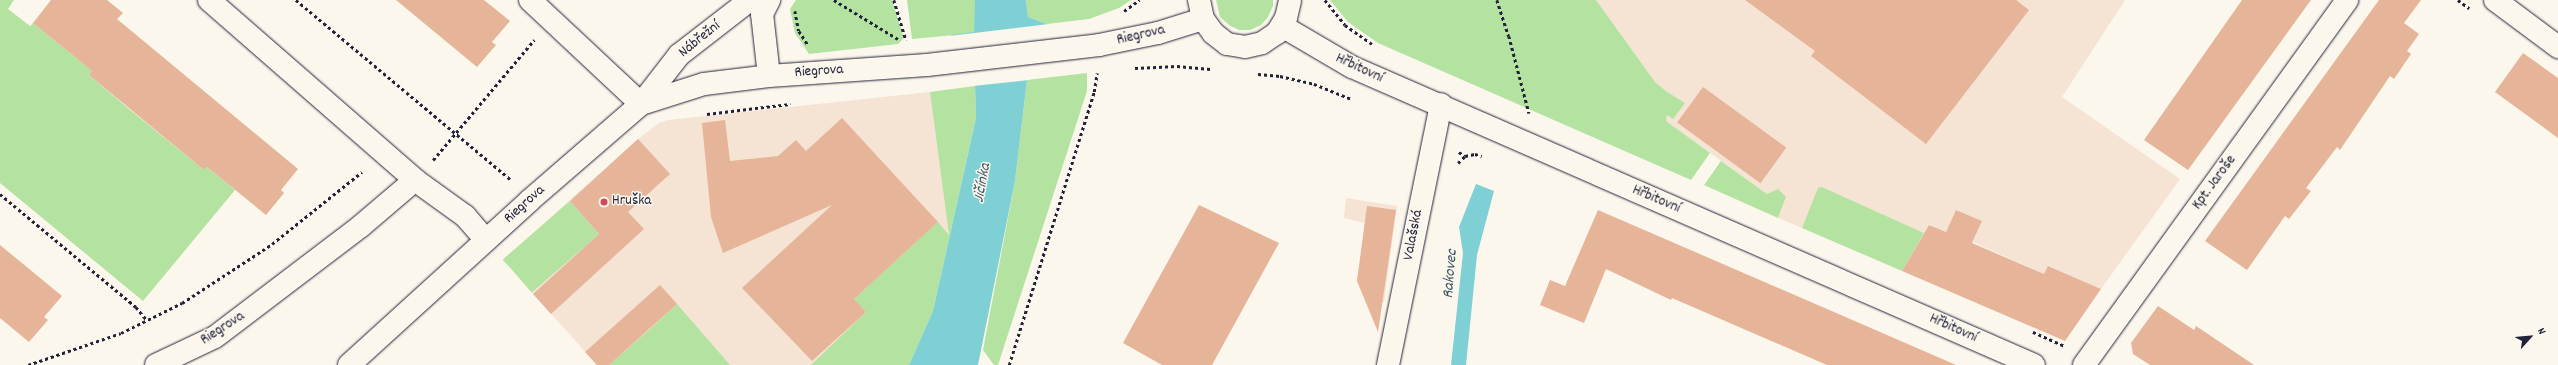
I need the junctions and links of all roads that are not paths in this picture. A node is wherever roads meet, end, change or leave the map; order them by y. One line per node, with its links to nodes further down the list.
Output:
1 (208, 0): 14 (street)
2 (530, 0): 12 (street)
3 (750, 0): 12 (street, Nábřežní)
4 (769, 0): 11 (street)
5 (1290, 0): 9 (street)
6 (2347, 0): 20 (street, Kpt. Jaroše)
7 (2495, 0): 10 (street)
8 (1201, 10): 9 (street); 11 (street, Riegrova)
9 (1282, 26): 13 (street, Hřbitovní)
10 (2558, 47)
11 (769, 76): 12 (street, Riegrova)
12 (641, 104): 15 (street, Riegrova)
13 (1440, 104): 18 (street, Valašská); 19 (street, Hřbitovní)
14 (416, 180): 15 (street); 16 (street, Riegrova)
15 (486, 240): 17 (street, Riegrova)
16 (156, 365)
17 (349, 365)
18 (1388, 365)
19 (2034, 365)
20 (2084, 365)

